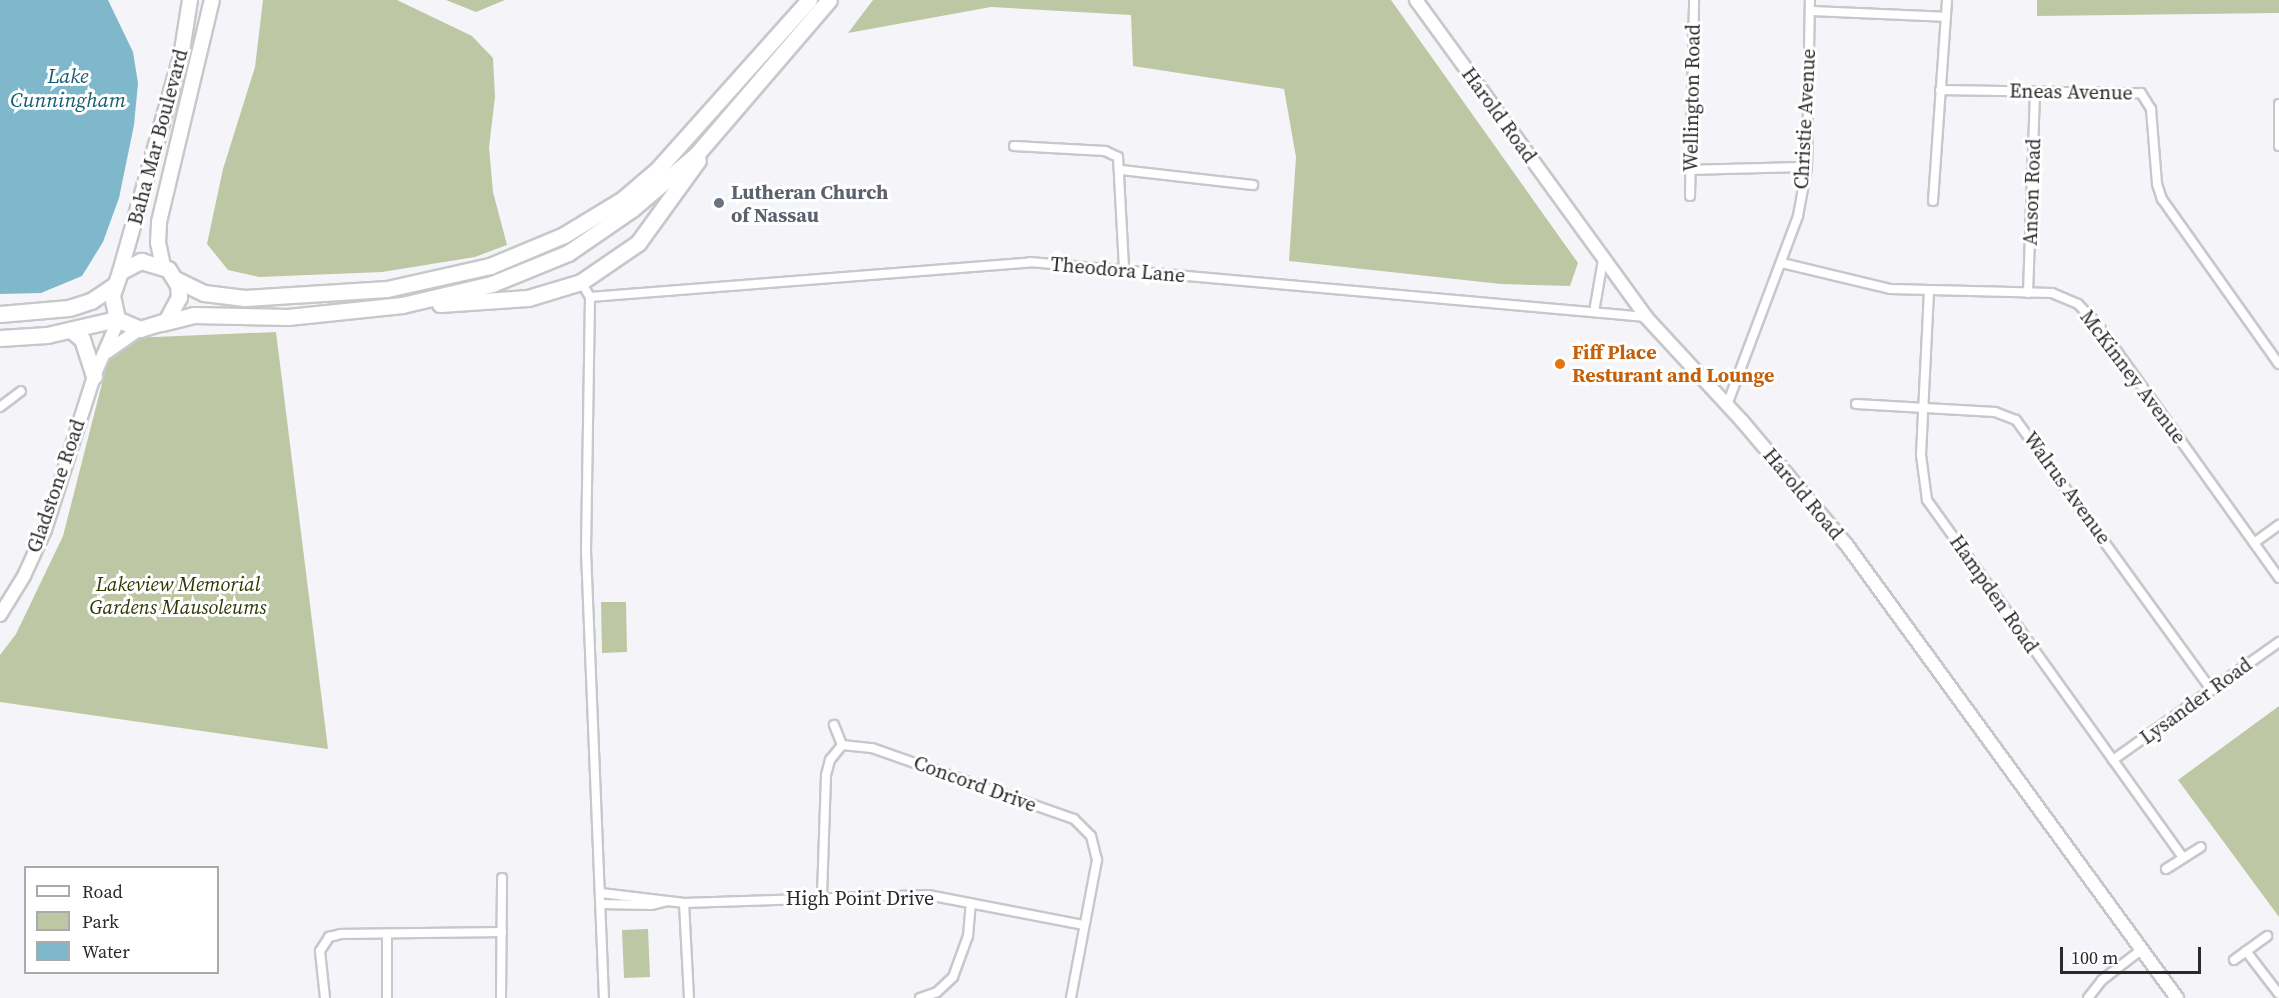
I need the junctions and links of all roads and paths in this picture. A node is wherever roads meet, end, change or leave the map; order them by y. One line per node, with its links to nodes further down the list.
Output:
1 (190, 0): 27 (main road, Baha Mar Boulevard)
2 (212, 0): 25 (main road, Baha Mar Boulevard)
3 (809, 0): 28 (highway)
4 (830, 0): 14 (highway)
5 (1416, 0): 23 (main road, Harold Road)
6 (1694, 0): 19 (street, Wellington Road)
7 (1810, 0): 9 (street, Christie Avenue)
8 (1947, 0): 10 (street)
9 (1810, 11): 10 (street); 17 (street, Christie Avenue)
10 (1946, 17): 11 (street)
11 (1940, 90): 12 (street, Eneas Avenue); 22 (street)
12 (2035, 91): 32 (street, Anson Road); 44 (street, Eneas Avenue)
13 (2279, 104): 16 (street)
14 (708, 142): 29 (highway); 34 (highway)
15 (1014, 146): 18 (street)
16 (2279, 146)
17 (1807, 167): 19 (street); 24 (street, Christie Avenue)
18 (1121, 170): 20 (street); 26 (street)
19 (1691, 170): 21 (street, Wellington Road)
20 (1253, 185)
21 (1690, 196)
22 (1933, 201)
23 (1603, 260): 35 (street); 37 (main road, Harold Road)
24 (1782, 263): 31 (street, McKinney Avenue); 48 (street, Christie Avenue)
25 (163, 266): 27 (highway); 28 (highway)
26 (1124, 269): 33 (street, Theodora Lane); 35 (street, Theodora Lane)
27 (120, 272): 30 (highway)
28 (175, 279): 39 (highway)
29 (581, 282): 33 (street); 34 (highway)
30 (113, 286): 36 (highway); 38 (highway)
31 (1929, 291): 32 (street, McKinney Avenue); 50 (street, Hampden Road)
32 (2028, 293): 52 (street, McKinney Avenue)
33 (590, 297): 64 (street)
34 (402, 305): 39 (highway)
35 (1594, 312): 37 (street, Theodora Lane)
36 (0, 314)
37 (1646, 317): 48 (main road, Harold Road)
38 (118, 320): 40 (highway); 41 (highway); 43 (main road, Gladstone Road)
39 (162, 323): 40 (highway)
40 (140, 329): 43 (main road)
41 (72, 331): 42 (highway); 45 (highway)
42 (0, 338)
43 (104, 354): 45 (main road, Gladstone Road)
44 (2279, 364)
45 (94, 376): 54 (main road, Gladstone Road)
46 (21, 392): 49 (street)
47 (1856, 404): 50 (street, Walrus Avenue)
48 (1727, 405): 74 (main road, Harold Road)
49 (0, 407)
50 (1923, 407): 56 (street, Walrus Avenue); 59 (street, Hampden Road)
51 (2279, 525): 52 (street)
52 (2254, 543): 53 (street, McKinney Avenue)
53 (2279, 579)
54 (0, 615)
55 (2279, 642): 56 (street, Lysander Road)
56 (2211, 689): 59 (street, Lysander Road)
57 (834, 725): 58 (street)
58 (842, 745): 65 (street); 70 (street, Concord Drive)
59 (2113, 760): 61 (street, Hampden Road)
60 (2201, 847): 61 (street)
61 (2183, 858): 62 (street)
62 (2166, 869)
63 (502, 878): 71 (street)
64 (601, 893): 66 (street, High Point Drive); 69 (street)
65 (822, 896): 67 (street, High Point Drive); 68 (street, High Point Drive)
66 (669, 901): 67 (street, High Point Drive); 69 (street, High Point Drive)
67 (684, 903): 82 (street)
68 (971, 903): 70 (street, High Point Drive); 83 (street)
69 (601, 904): 81 (street)
70 (1084, 925): 84 (street, Concord Drive)
71 (502, 932): 72 (street); 80 (street)
72 (387, 934): 78 (street); 79 (street)
73 (2267, 936): 75 (street)
74 (2141, 950): 85 (street); 86 (main road, Harold Road)
75 (2246, 951): 76 (street); 77 (street)
76 (2234, 960)
77 (2279, 994)
78 (325, 998)
79 (387, 998)
80 (501, 998)
81 (604, 998)
82 (689, 998)
83 (920, 998)
84 (1071, 998)
85 (2088, 998)
86 (2177, 998)

